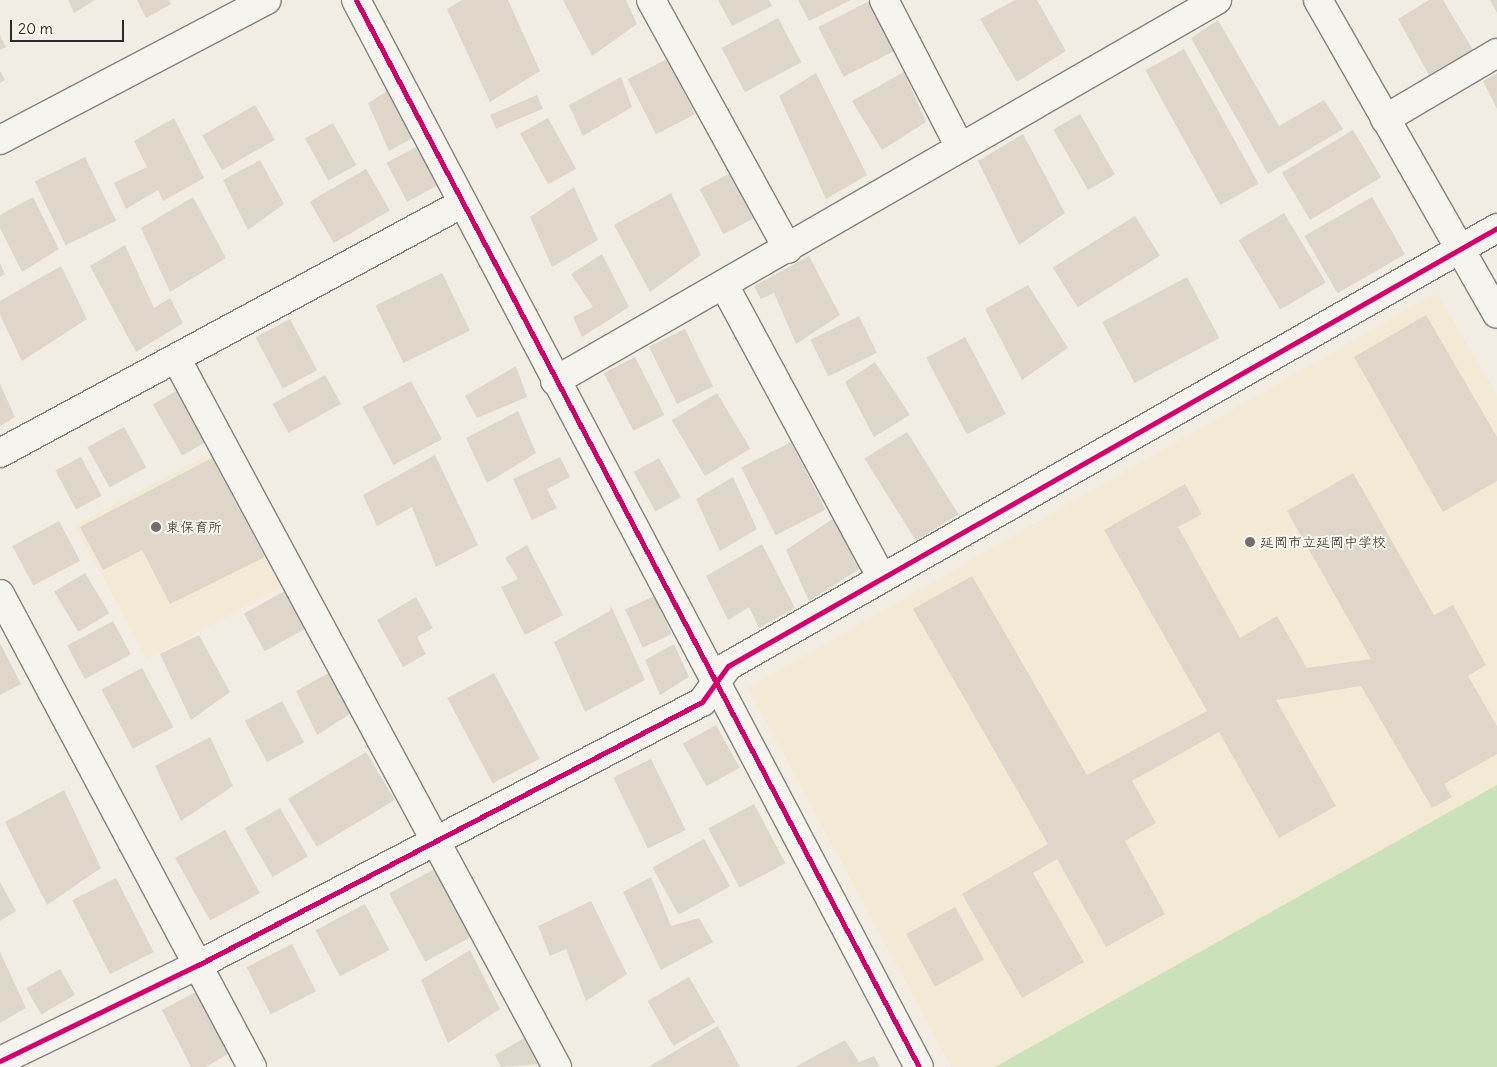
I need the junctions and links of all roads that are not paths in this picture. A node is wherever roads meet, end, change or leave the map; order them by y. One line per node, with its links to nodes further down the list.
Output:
1 (267, 0): 9 (street)
2 (356, 0): 11 (street)
3 (650, 0): 13 (street)
4 (884, 0): 10 (street)
5 (1217, 0): 10 (street)
6 (1318, 0): 8 (street)
7 (1497, 53): 8 (street)
8 (1385, 119): 14 (street)
9 (0, 140)
10 (960, 147): 13 (street)
11 (463, 203): 17 (street); 18 (street)
12 (1497, 228): 14 (street)
13 (788, 249): 15 (street)
14 (1459, 249): 16 (street); 20 (street)
15 (724, 285): 18 (street); 20 (street)
16 (1497, 314)
17 (177, 360): 19 (street); 23 (street)
18 (555, 381): 22 (street)
19 (0, 453)
20 (882, 578): 22 (street)
21 (0, 594): 24 (street)
22 (715, 684): 23 (street); 28 (street)
23 (436, 839): 24 (street); 27 (street)
24 (198, 965): 25 (street); 26 (street)
25 (0, 1061)
26 (252, 1067)
27 (557, 1067)
28 (919, 1067)

